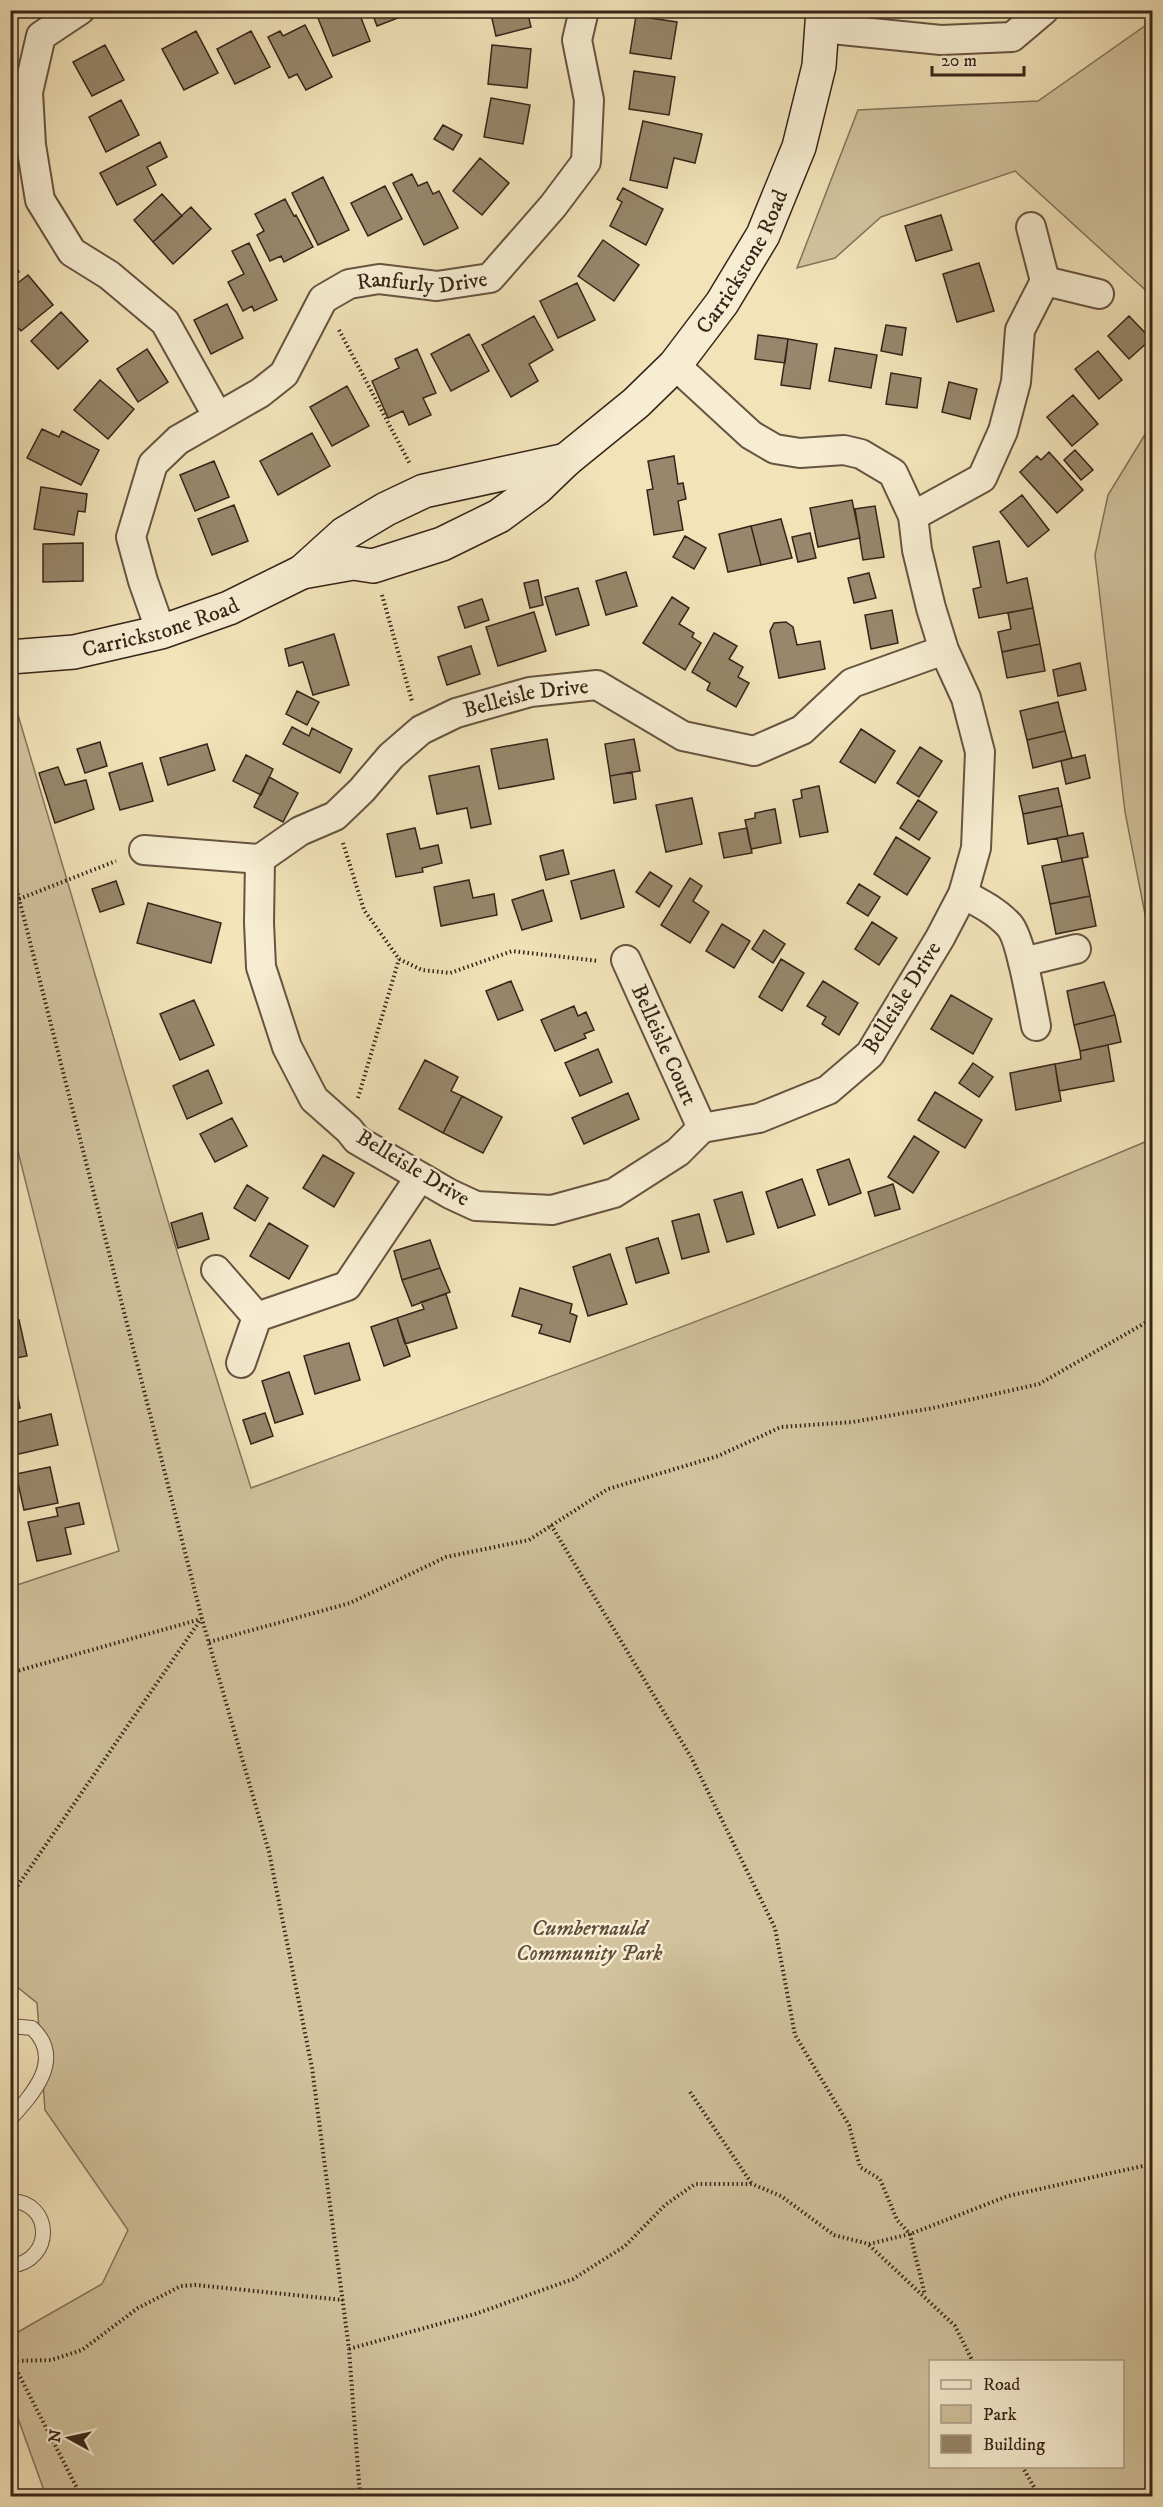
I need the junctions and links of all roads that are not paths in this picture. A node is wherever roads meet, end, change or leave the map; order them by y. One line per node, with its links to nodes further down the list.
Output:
1 (80, 10): 9 (street)
2 (584, 10): 9 (street, Ranfurly Drive)
3 (1044, 10): 4 (street)
4 (823, 19): 8 (street, Carrickstone Road)
5 (1031, 227): 6 (street)
6 (1045, 281): 7 (street); 11 (street)
7 (1099, 294)
8 (675, 366): 10 (street, Carrickstone Road); 11 (street, Belleisle Drive)
9 (218, 417): 13 (street, Ranfurly Drive)
10 (566, 460): 12 (street, Carrickstone Road); 12 (street, Carrickstone Road)
11 (913, 516): 14 (street, Belleisle Drive)
12 (302, 572): 13 (street, Carrickstone Road)
13 (161, 632): 15 (street, Carrickstone Road)
14 (944, 650): 17 (street, Belleisle Drive); 18 (street, Belleisle Drive)
15 (10, 657)
16 (144, 850): 17 (street)
17 (260, 859): 24 (street, Belleisle Drive)
18 (963, 894): 21 (street); 23 (street, Belleisle Drive)
19 (1076, 949): 21 (street)
20 (626, 960): 23 (street, Belleisle Court)
21 (1023, 962): 22 (street)
22 (1036, 1026)
23 (702, 1128): 24 (street, Belleisle Drive)
24 (420, 1177): 26 (street)
25 (216, 1270): 26 (street)
26 (257, 1317): 27 (street)
27 (241, 1363)
28 (10, 2026): 29 (lane)
29 (10, 2119)
30 (10, 2201): 31 (lane)
31 (10, 2266)

